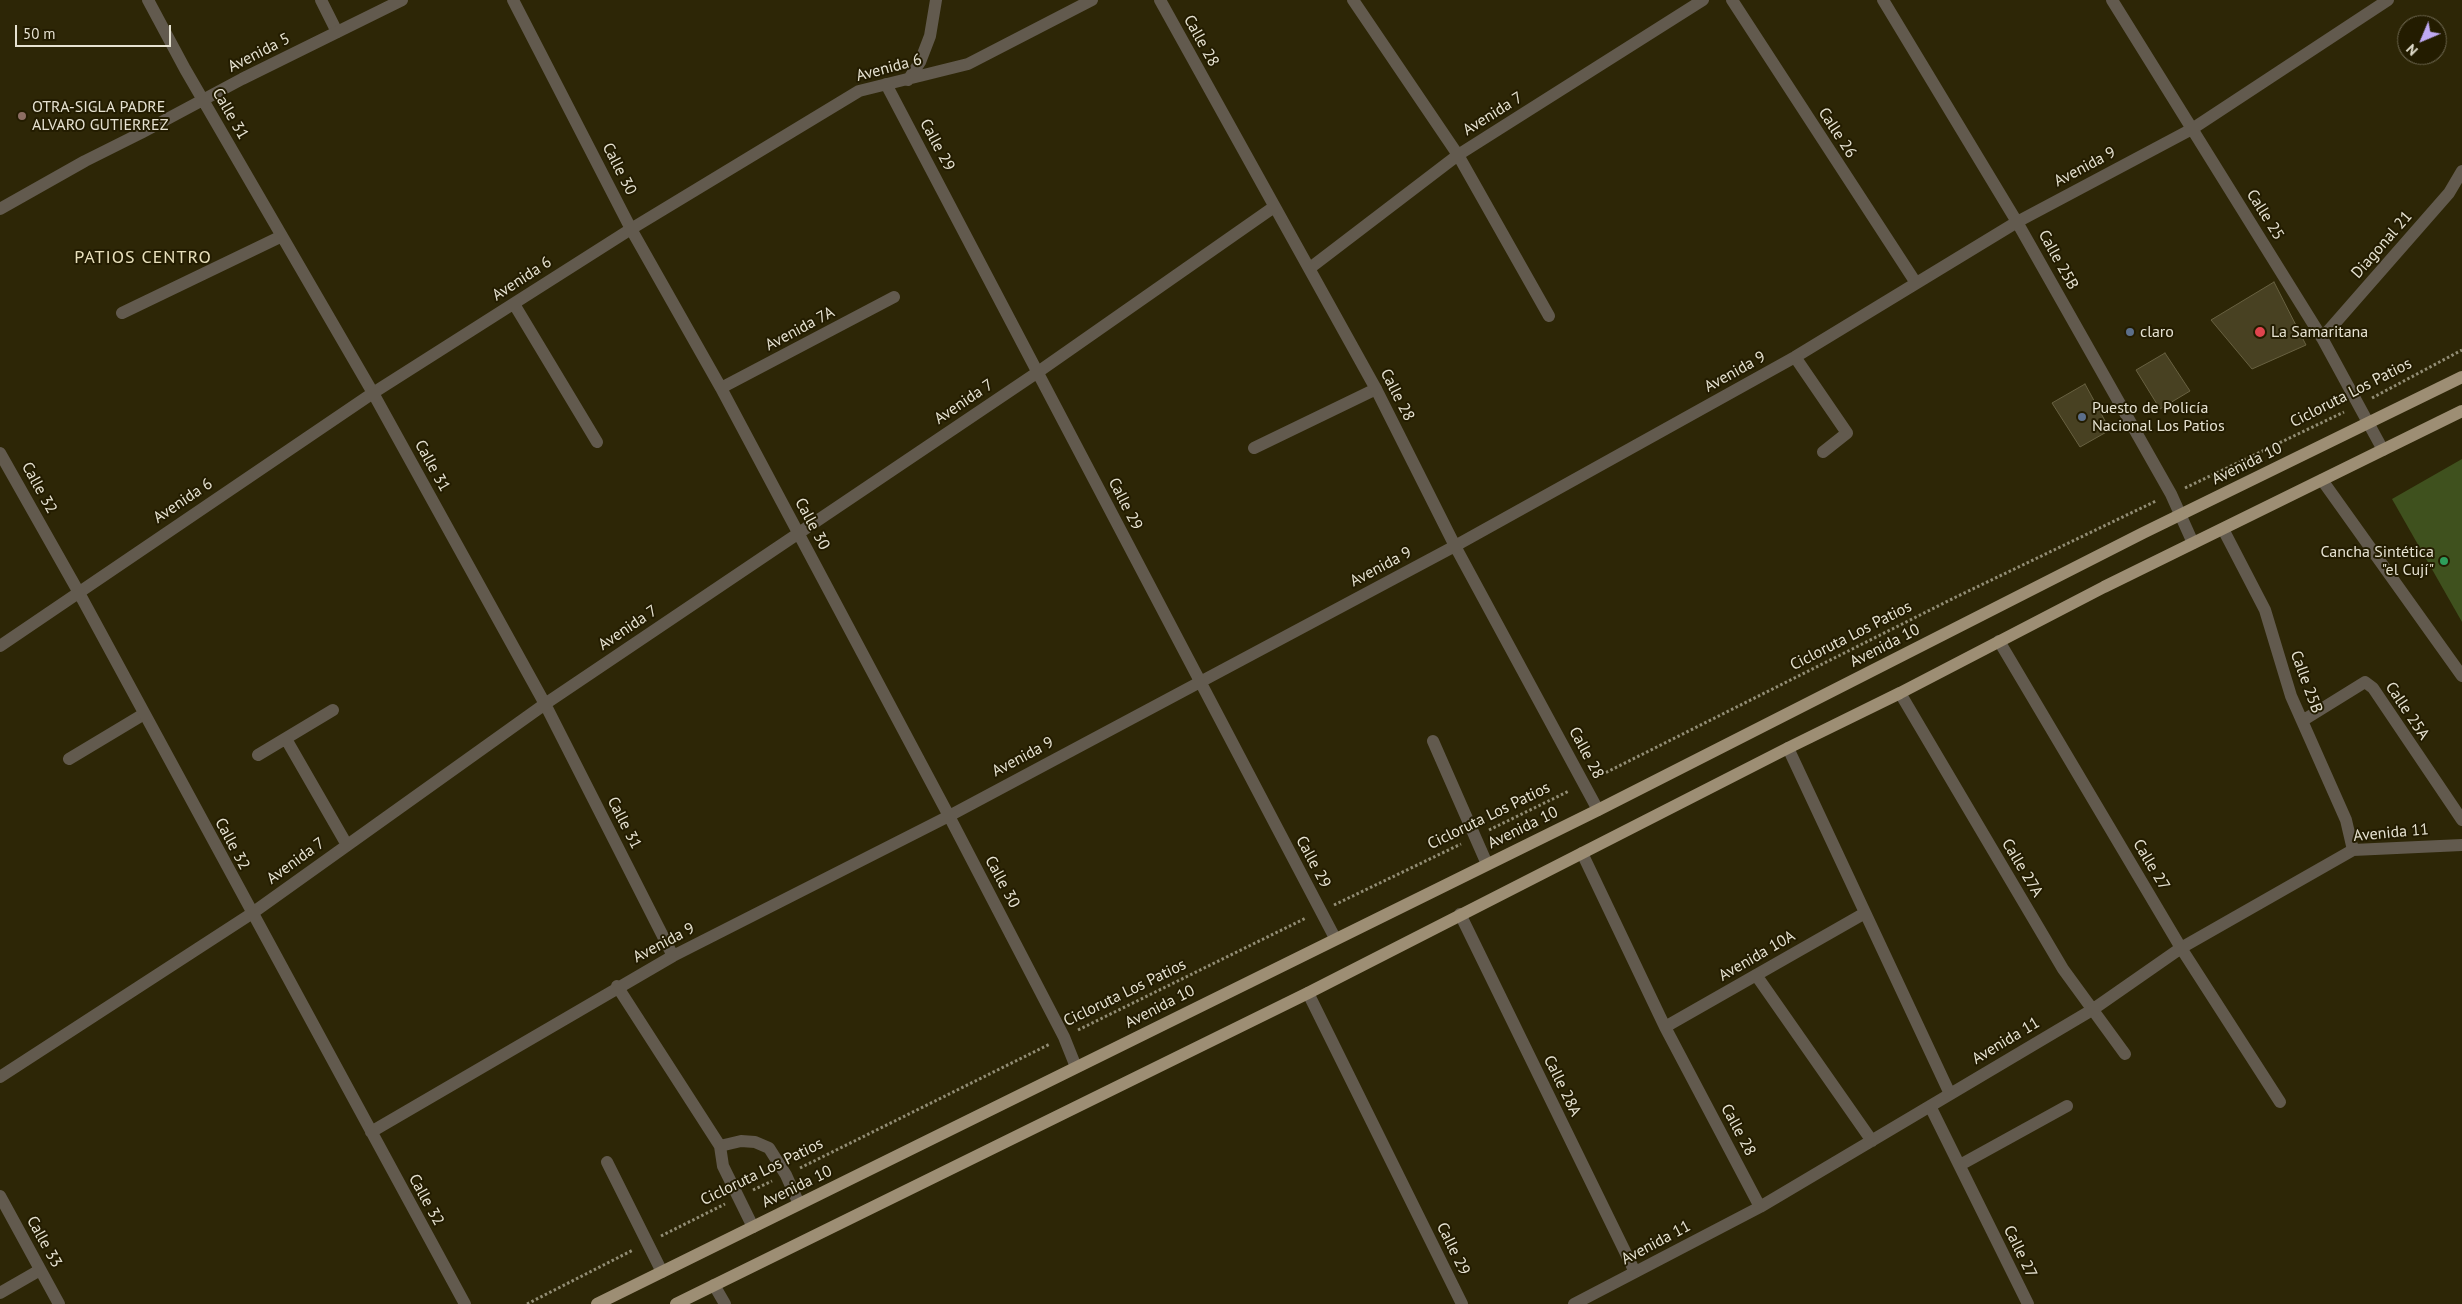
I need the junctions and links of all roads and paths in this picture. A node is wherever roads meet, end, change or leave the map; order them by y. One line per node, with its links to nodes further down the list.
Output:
1 (148, 0): 17 (street, Calle 31)
2 (321, 0): 14 (street)
3 (402, 0): 14 (street, Avenida 5)
4 (513, 0): 24 (street, Calle 30)
5 (1092, 0): 15 (street, Avenida 6)
6 (1160, 0): 21 (street, Calle 28)
7 (1353, 0): 19 (street)
8 (1703, 0): 19 (street, Avenida 7)
9 (1732, 0): 27 (street, Calle 26)
10 (1883, 0): 23 (street, Calle 25B)
11 (2112, 0): 18 (street, Calle 25)
12 (2388, 0): 18 (street, Avenida 9)
13 (937, 2): 15 (street)
14 (337, 32): 17 (street, Avenida 5)
15 (908, 80): 16 (street, Avenida 6)
16 (886, 84): 24 (street, Avenida 6); 35 (street, Calle 29)
17 (203, 100): 22 (street, Avenida 5); 25 (street, Calle 31)
18 (2192, 129): 23 (street, Avenida 9); 32 (street, Calle 25)
19 (1458, 155): 26 (street, Avenida 7); 31 (street)
20 (2462, 171): 32 (street, Diagonal 21)
21 (1274, 207): 26 (street, Calle 28); 35 (street, Avenida 7)
22 (0, 209)
23 (2017, 222): 27 (street, Avenida 9); 49 (street, Calle 25B)
24 (631, 229): 29 (street, Avenida 6); 37 (street, Calle 30)
25 (282, 236): 30 (street); 39 (street, Calle 31)
26 (1310, 268): 38 (street, Calle 28)
27 (1916, 283): 34 (street, Avenida 9)
28 (894, 298): 37 (street, Avenida 7A)
29 (514, 304): 39 (street, Avenida 6); 43 (street)
30 (122, 313)
31 (1549, 316)
32 (2322, 338): 40 (street, Calle 25)
33 (2462, 350): 40 (path, Cicloruta Los Patios)
34 (1794, 357): 46 (street); 54 (street, Avenida 9)
35 (1038, 372): 52 (street, Avenida 7); 59 (street, Calle 29)
36 (2462, 376): 42 (main road, Avenida 10)
37 (721, 388): 52 (street, Calle 30)
38 (1376, 389): 44 (street); 54 (street, Calle 28)
39 (373, 393): 55 (street, Avenida 6); 61 (street, Calle 31)
40 (2360, 404): 42 (street, Calle 25); 49 (path, Cicloruta Los Patios)
41 (2462, 411): 45 (main road)
42 (2370, 424): 45 (street, Calle 25); 50 (main road, Avenida 10)
43 (597, 442)
44 (1254, 448)
45 (2384, 450): 48 (main road)
46 (1823, 452)
47 (0, 453): 55 (street, Calle 32)
48 (2322, 480): 51 (main road); 58 (street)
49 (2171, 494): 50 (street, Calle 25B); 70 (path, Cicloruta Los Patios)
50 (2181, 514): 53 (street, Calle 25B); 71 (main road, Avenida 10)
51 (2223, 529): 53 (main road); 64 (street, Calle 25B)
52 (797, 532): 61 (street, Avenida 7); 72 (street, Calle 30)
53 (2194, 543): 56 (main road)
54 (1455, 546): 59 (street, Avenida 9); 70 (street, Calle 28)
55 (78, 592): 57 (street, Avenida 6); 63 (street, Calle 32)
56 (1999, 641): 60 (main road); 85 (street, Calle 27)
57 (0, 646)
58 (2462, 676)
59 (1198, 682): 72 (street, Avenida 9); 80 (street, Calle 29)
60 (1900, 693): 67 (main road); 90 (street, Calle 27A)
61 (545, 704): 75 (street, Avenida 7); 86 (street, Calle 31)
62 (333, 710): 65 (street)
63 (144, 714): 69 (street); 82 (street, Calle 32)
64 (2302, 720): 73 (street, Calle 25A); 77 (street, Calle 25B)
65 (286, 739): 68 (street); 75 (street)
66 (1434, 741): 74 (street)
67 (1788, 748): 78 (main road); 81 (street)
68 (258, 755)
69 (69, 759)
70 (1584, 783): 71 (street, Calle 28); 74 (path, Cicloruta Los Patios)
71 (1598, 810): 79 (main road, Avenida 10)
72 (949, 816): 86 (street, Avenida 9); 92 (street, Calle 30)
73 (2462, 820)
74 (1475, 837): 79 (street); 80 (path, Cicloruta Los Patios)
75 (347, 845): 82 (street, Avenida 7)
76 (2462, 845): 77 (street, Avenida 11)
77 (2353, 850): 85 (street, Avenida 11)
78 (1582, 853): 83 (main road); 91 (street, Calle 28)
79 (1487, 864): 84 (main road, Avenida 10)
80 (1321, 911): 84 (street, Calle 29); 92 (path, Cicloruta Los Patios)
81 (1865, 913): 87 (street, Avenida 10A); 96 (street)
82 (251, 914): 95 (street, Avenida 7); 100 (street, Calle 32)
83 (1460, 914): 89 (main road); 114 (street, Calle 28A)
84 (1335, 938): 94 (main road, Avenida 10)
85 (2181, 948): 90 (street, Avenida 11); 97 (street, Calle 27)
86 (673, 956): 88 (street, Avenida 9)
87 (1756, 975): 91 (street, Avenida 10A); 101 (street)
88 (617, 986): 100 (street, Avenida 9); 102 (street)
89 (1308, 993): 115 (main road); 123 (street, Calle 29)
90 (2092, 1010): 93 (street, Calle 27A); 96 (street, Avenida 11)
91 (1665, 1027): 109 (street, Calle 28)
92 (1064, 1036): 94 (street, Calle 30); 105 (path, Cicloruta Los Patios)
93 (2125, 1054)
94 (1076, 1067): 108 (main road, Avenida 10)
95 (0, 1077)
96 (1950, 1094): 98 (street, Avenida 11)
97 (2280, 1102)
98 (1930, 1106): 101 (street, Avenida 11); 104 (street, Calle 27)
99 (2067, 1106): 104 (street)
100 (371, 1132): 118 (street, Calle 32)
101 (1872, 1140): 109 (street, Avenida 11)
102 (720, 1146): 105 (street); 107 (street)
103 (606, 1162): 111 (street)
104 (1960, 1166): 125 (street, Calle 27)
105 (786, 1175): 107 (path, Cicloruta Los Patios); 108 (street)
106 (0, 1196): 112 (street, Calle 33)
107 (737, 1197): 110 (street); 111 (path, Cicloruta Los Patios)
108 (799, 1204): 110 (main road, Avenida 10)
109 (1760, 1207): 114 (street, Avenida 11)
110 (753, 1226): 113 (main road, Avenida 10)
111 (648, 1243): 113 (street); 119 (path, Cicloruta Los Patios)
112 (40, 1270): 116 (street); 117 (street, Calle 33)
113 (662, 1272): 120 (main road, Avenida 10)
114 (1635, 1272): 124 (street, Avenida 11)
115 (714, 1285): 121 (main road); 122 (street)
116 (0, 1293)
117 (59, 1304)
118 (464, 1304)
119 (527, 1304)
120 (596, 1304)
121 (676, 1304)
122 (725, 1304)
123 (1462, 1304)
124 (1574, 1304)
125 (2028, 1304)

